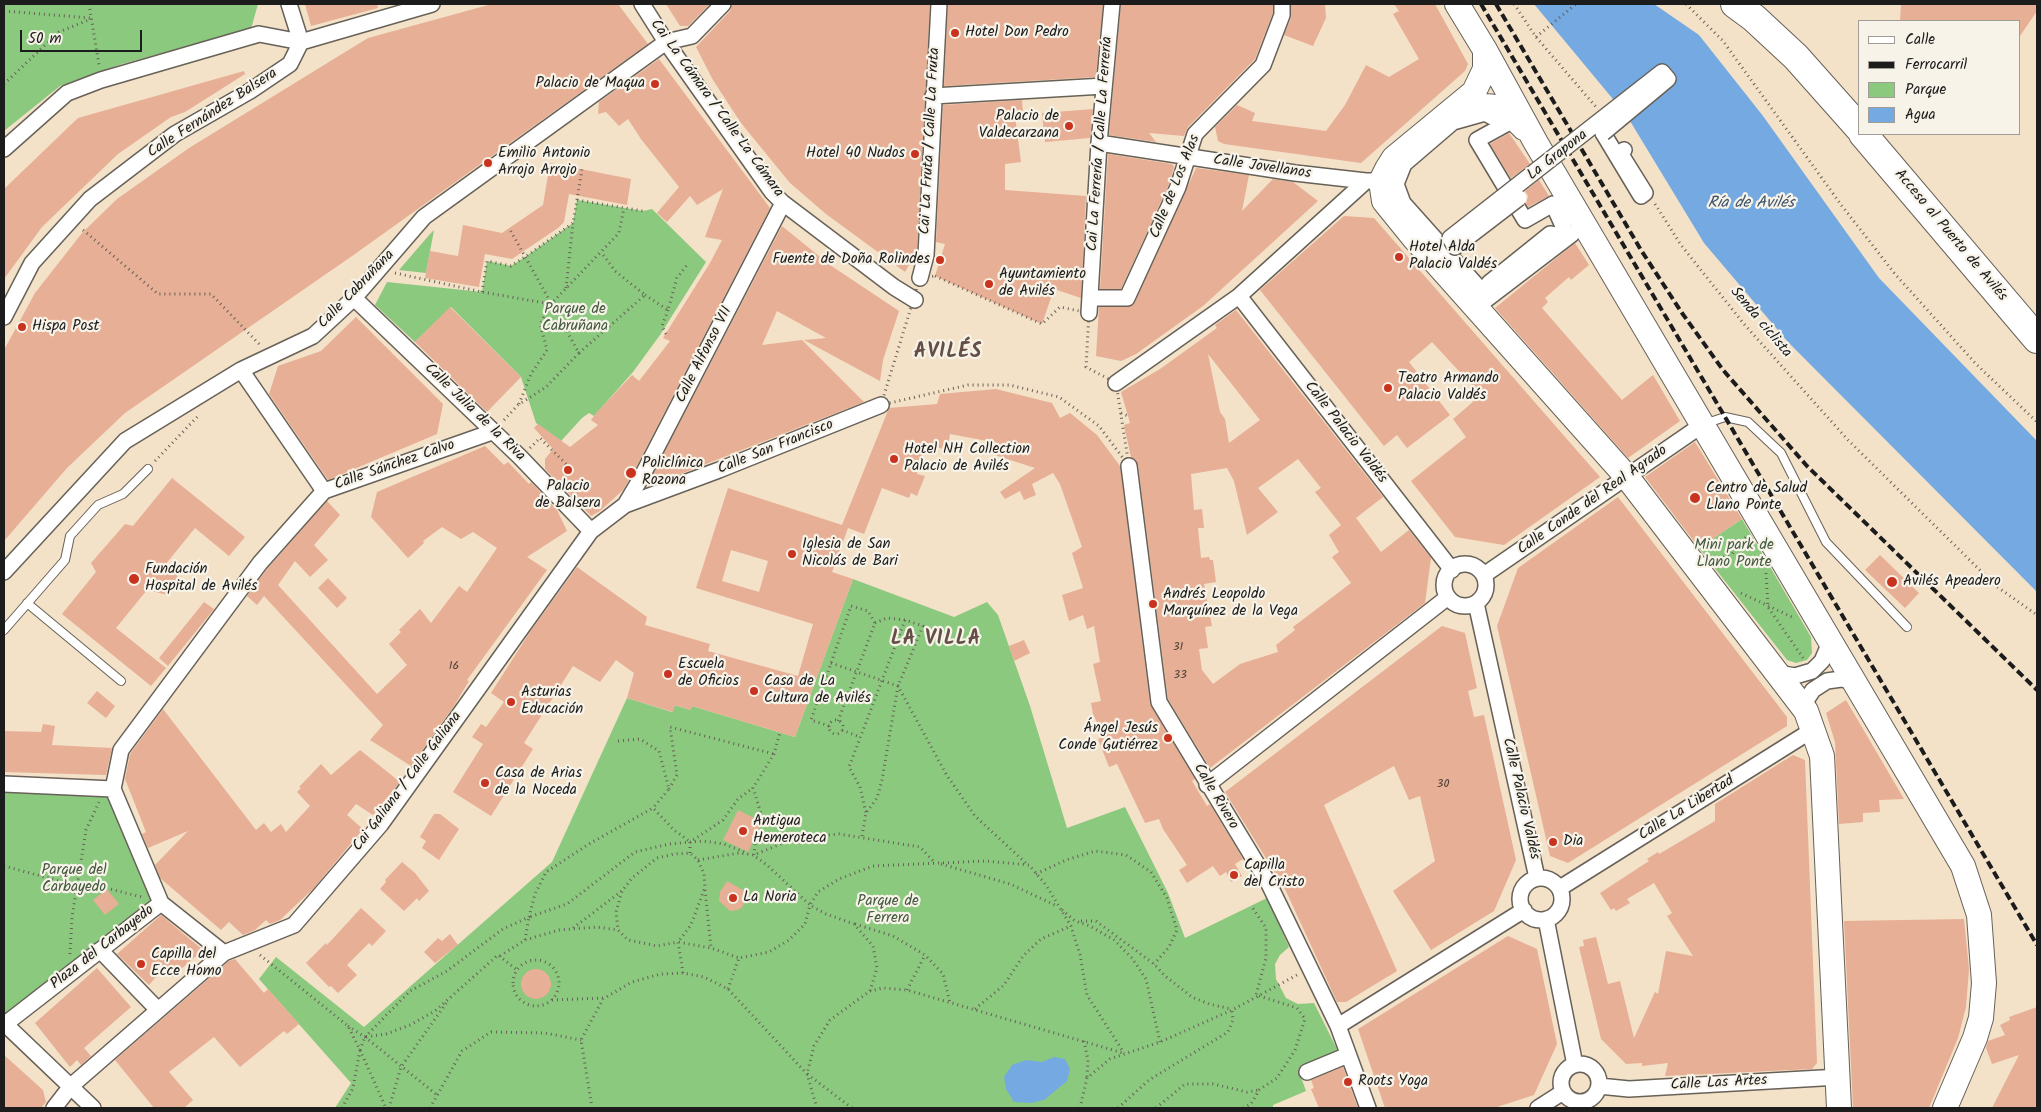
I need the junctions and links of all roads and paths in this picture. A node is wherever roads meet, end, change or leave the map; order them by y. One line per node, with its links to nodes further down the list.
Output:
1 (89, 4): 15 (path)
2 (289, 4): 17 (street)
3 (432, 4): 17 (street)
4 (642, 4): 18 (street, Cai La Cámara / Calle La Cámara)
5 (723, 4): 18 (street)
6 (939, 4): 23 (street, Cai La Fruta / Calle La Fruta)
7 (1112, 4): 22 (street, Cai La Ferrería / Calle La Ferrería)
8 (1282, 4): 32 (street, Calle de Los Alas)
9 (1457, 4): 19 (main road)
10 (1514, 4): 16 (path)
11 (1576, 4): 16 (path)
12 (1686, 4): 74 (path)
13 (1735, 4): 26 (highway)
14 (4, 11): 15 (path)
15 (91, 18): 20 (path); 21 (path)
16 (1536, 37): 25 (path)
17 (301, 42): 20 (street); 41 (street, Calle Fernández Balsera)
18 (666, 42): 38 (street, Cai La Cámara / Calle La Cámara); 48 (street, Calle Cabruñana)
19 (1485, 50): 24 (main road); 29 (main road)
20 (101, 80): 30 (street)
21 (4, 84)
22 (1104, 86): 23 (street); 28 (street, Cai La Ferrería / Calle La Ferrería)
23 (933, 96): 49 (street, Cai La Fruta / Calle La Fruta)
24 (1458, 106): 29 (main road); 34 (main road)
25 (1597, 115)
26 (1858, 127)
27 (1865, 135): 63 (highway, Acceso al Puerto de Avilés)
28 (1099, 143): 32 (street, Calle Jovellanos); 55 (street, Cai La Ferrería / Calle La Ferrería)
29 (1536, 143): 44 (main road)
30 (4, 149)
31 (1624, 150): 35 (street, La Grapona, bridge)
32 (1186, 157): 34 (street, Calle Jovellanos); 55 (street, Calle de Los Alas)
33 (582, 169): 36 (path)
34 (1374, 181): 53 (street); 57 (main road)
35 (1517, 196)
36 (578, 200): 39 (path); 42 (path)
37 (1654, 201): 94 (path, Senda ciclista)
38 (783, 203): 56 (street, Cai La Cámara / Calle La Cámara); 83 (street, Calle Alfonso VII)
39 (624, 208): 40 (path); 45 (path)
40 (643, 208)
41 (71, 220): 61 (street, Calle Fernández Balsera); 65 (path)
42 (573, 222): 46 (path); 50 (path)
43 (509, 228): 46 (path)
44 (1576, 231): 57 (street); 57 (street); 75 (main road)
45 (601, 252): 50 (path); 52 (path)
46 (525, 257): 51 (path); 58 (path)
47 (687, 265): 59 (path)
48 (380, 269): 51 (path); 54 (street, Calle Cabruñana)
49 (920, 278): 56 (path); 60 (path)
50 (566, 289): 58 (path)
51 (482, 292): 58 (path)
52 (645, 296): 59 (path); 64 (path)
53 (1239, 296): 67 (street); 88 (street, Calle Palacio Valdés)
54 (354, 298): 65 (street, Calle Cabruñana); 76 (street, Calle Julia de la Riva)
55 (1091, 298): 60 (street, Cai La Ferrería / Calle La Ferrería)
56 (915, 300): 69 (path)
57 (1482, 303): 81 (main road)
58 (551, 304): 64 (path); 68 (path)
59 (668, 310): 62 (path)
60 (1089, 313): 67 (path)
61 (4, 317)
62 (666, 334)
63 (2037, 339)
64 (579, 353): 68 (path)
65 (271, 357): 66 (street, Calle Cabruñana)
66 (241, 370): 82 (street, Calle Sánchez Calvo); 89 (street, Calle Cabruñana)
67 (1116, 384): 71 (path)
68 (518, 405): 73 (path)
69 (881, 405): 79 (path); 83 (street, Calle San Francisco)
70 (201, 412): 80 (path)
71 (1121, 413): 72 (path); 79 (path)
72 (1128, 416)
73 (508, 417)
74 (2037, 422)
75 (1702, 425): 81 (street, Calle Conde del Real Agrado); 84 (main road); 97 (lane)
76 (492, 432): 82 (street, Calle Sánchez Calvo); 85 (street, Calle Julia de la Riva)
77 (545, 442): 78 (path)
78 (567, 465)
79 (1129, 466): 117 (street, Calle Rivero)
80 (148, 469): 92 (lane)
81 (1627, 477): 87 (main road); 90 (street, Calle Conde del Real Agrado)
82 (324, 491): 119 (street)
83 (625, 505): 85 (street, Calle San Francisco)
84 (1760, 522): 87 (path); 99 (main road)
85 (591, 530): 151 (street, Cai Galiana / Calle Galiana)
86 (1766, 568): 102 (path)
87 (1698, 569): 103 (main road)
88 (1452, 570): 90 (street); 91 (street)
89 (4, 572)
90 (1484, 575): 93 (street)
91 (1448, 597): 93 (street); 117 (street)
92 (27, 603): 98 (lane); 104 (lane)
93 (1476, 603): 132 (street, Calle Palacio Valdés)
94 (2037, 615)
95 (905, 620): 96 (path); 105 (path); 107 (path)
96 (875, 623): 100 (path); 101 (path)
97 (1907, 627)
98 (4, 630)
99 (1831, 640): 102 (street); 106 (main road)
100 (831, 663): 101 (path); 110 (path)
101 (856, 671): 105 (path); 109 (path)
102 (1812, 671): 103 (street)
103 (1778, 673): 108 (main road)
104 (121, 681)
105 (882, 681): 107 (path); 113 (path)
106 (1855, 681): 108 (street); 210 (main road)
107 (898, 686): 122 (path); 129 (path)
108 (1810, 720): 135 (street, Calle La Libertad); 188 (main road)
109 (838, 721): 110 (path); 111 (path)
110 (829, 726): 111 (path)
111 (842, 730): 113 (path)
112 (780, 732): 115 (path)
113 (860, 737): 122 (path)
114 (618, 741): 120 (path)
115 (774, 754): 118 (path); 120 (path)
116 (4, 784): 119 (street)
117 (1207, 785): 159 (street, Calle Rivero)
118 (753, 788): 124 (path); 126 (path)
119 (113, 789): 133 (path); 137 (street, Plaza del Carbayedo)
120 (669, 789): 121 (path)
121 (653, 808): 124 (path); 142 (path)
122 (866, 814): 123 (path)
123 (862, 836): 126 (path); 128 (path)
124 (690, 842): 125 (path); 126 (path); 142 (path)
125 (690, 853): 127 (path); 136 (path)
126 (754, 855): 127 (path); 138 (path)
127 (698, 860): 134 (path)
128 (934, 862): 129 (path); 138 (path); 139 (path)
129 (1029, 865): 131 (path)
130 (4, 866): 133 (path)
131 (1036, 874): 139 (path); 158 (path)
132 (1537, 878): 135 (street); 141 (street)
133 (78, 886): 137 (path); 162 (path)
134 (705, 887): 150 (path); 152 (path)
135 (1560, 888): 143 (street)
136 (622, 891): 147 (path); 148 (path)
137 (161, 902): 153 (street, Plaza del Carbayedo); 154 (street)
138 (810, 905): 145 (path); 157 (path)
139 (1058, 906): 144 (path); 146 (path)
140 (1252, 908): 166 (path)
141 (1524, 910): 143 (street); 176 (street)
142 (529, 917): 149 (path); 177 (path)
143 (1546, 919): 184 (street)
144 (1075, 921): 158 (path); 180 (path)
145 (854, 924): 155 (path); 165 (path)
146 (1071, 926): 172 (path); 182 (path)
147 (572, 929): 148 (path); 149 (path)
148 (618, 930): 150 (path)
149 (525, 940): 156 (path)
150 (678, 942): 152 (path); 161 (path)
151 (247, 944): 154 (street, Cai Galiana / Calle Galiana); 175 (path)
152 (711, 948): 157 (path)
153 (100, 950): 162 (street, Plaza del Carbayedo); 171 (street)
154 (224, 953): 171 (street, Cai Galiana / Calle Galiana)
155 (925, 955): 164 (path); 170 (path)
156 (500, 956): 160 (path); 167 (path)
157 (739, 958): 163 (path)
158 (1154, 964): 173 (path)
159 (1308, 969): 166 (path); 176 (street, Calle Rivero)
160 (517, 970): 169 (path); 169 (path)
161 (683, 973): 163 (path); 168 (path)
162 (68, 975): 174 (street, Plaza del Carbayedo)
163 (728, 989): 187 (path)
164 (908, 990): 165 (path); 170 (path)
165 (870, 991): 187 (path)
166 (1256, 995): 173 (path); 192 (path)
167 (452, 996): 177 (path); 185 (path)
168 (604, 998): 169 (path); 178 (path)
169 (552, 1000)
170 (950, 1003): 172 (path)
171 (158, 1010): 190 (street, Cai Galiana / Calle Galiana)
172 (975, 1010): 179 (path)
173 (1232, 1010): 180 (path); 204 (path)
174 (4, 1024): 190 (street)
175 (348, 1026): 177 (path); 181 (path)
176 (1338, 1026): 183 (street, Calle Rivero)
177 (365, 1036): 181 (path); 185 (path)
178 (581, 1040): 194 (path); 200 (path)
179 (1084, 1041): 182 (path); 189 (path)
180 (1160, 1042): 182 (path)
181 (360, 1050): 197 (path); 198 (path)
182 (1124, 1053): 189 (path)
183 (1348, 1055): 186 (street); 207 (street, Calle Rivero)
184 (1575, 1065): 191 (street); 193 (street)
185 (401, 1067): 194 (path); 198 (path)
186 (1307, 1072)
187 (807, 1074): 201 (path); 202 (path)
188 (1839, 1077): 191 (street, Calle Las Artes); 209 (main road)
189 (1087, 1078): 203 (path)
190 (71, 1086): 195 (street, Cai Galiana / Calle Galiana); 196 (street)
191 (1599, 1086): 193 (street)
192 (1259, 1090): 205 (path); 206 (path)
193 (1563, 1092): 208 (street)
194 (437, 1095): 199 (path)
195 (54, 1108)
196 (93, 1108)
197 (342, 1108)
198 (388, 1108)
199 (430, 1108)
200 (592, 1108)
201 (817, 1108)
202 (852, 1108)
203 (1080, 1108)
204 (1118, 1108)
205 (1156, 1108)
206 (1243, 1108)
207 (1368, 1108)
208 (1538, 1108)
209 (1839, 1108)
210 (1945, 1108)

